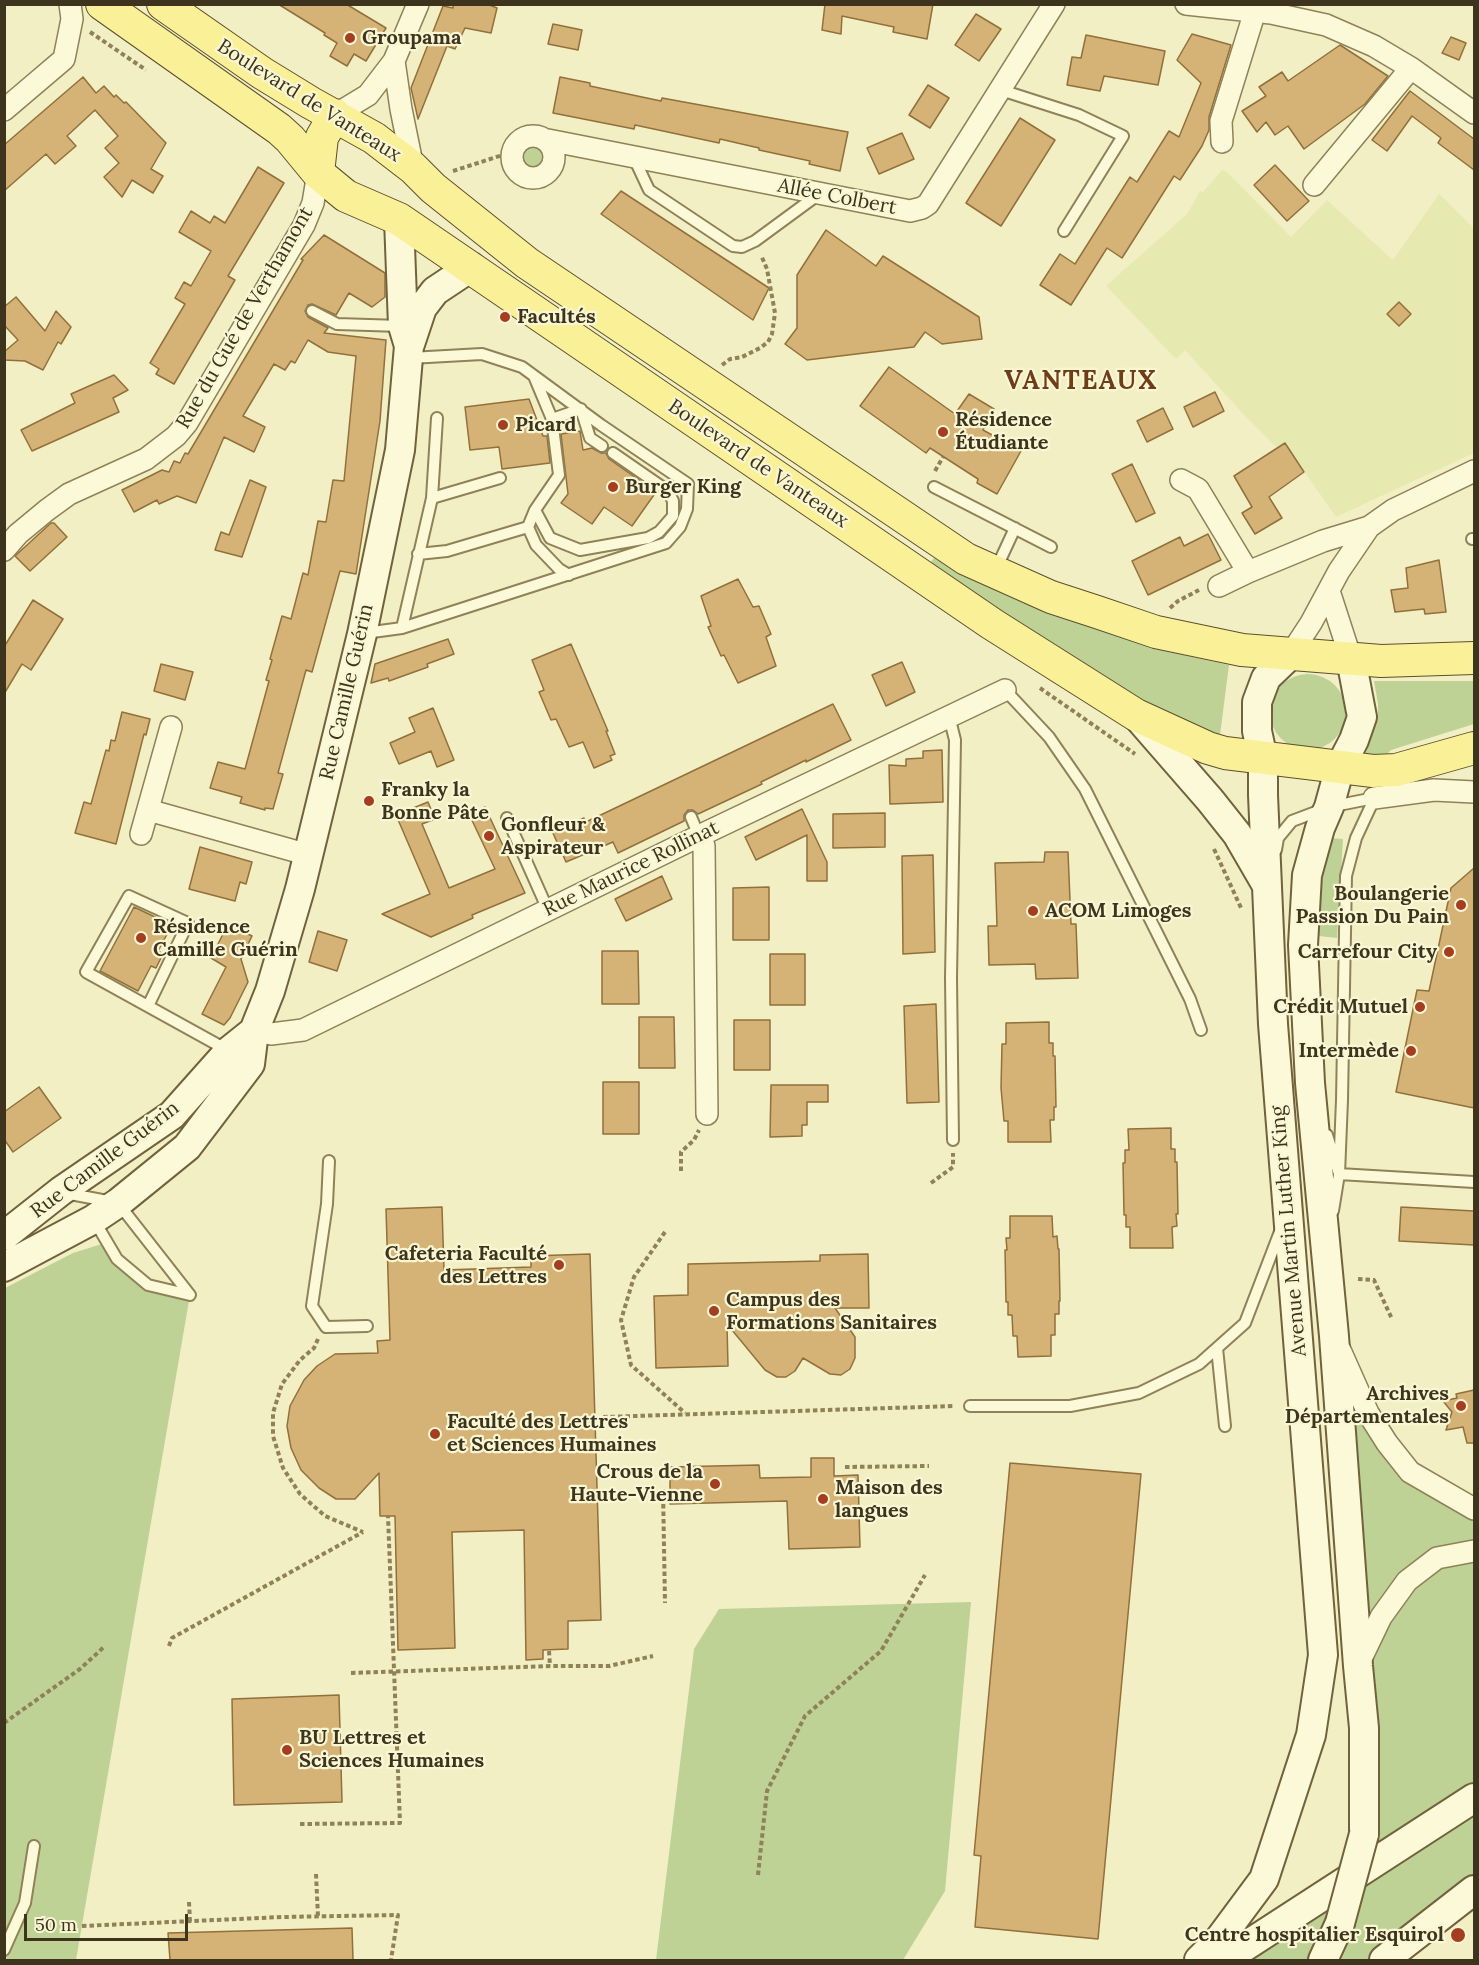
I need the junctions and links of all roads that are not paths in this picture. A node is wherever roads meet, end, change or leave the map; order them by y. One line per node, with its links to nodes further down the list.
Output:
1 (70, 4): 11 (street)
2 (102, 4): 17 (main road, Boulevard de Vanteaux)
3 (163, 4): 13 (main road, Boulevard de Vanteaux)
4 (418, 4): 8 (street)
5 (1054, 4): 10 (street, Allée Colbert)
6 (1186, 4): 7 (street)
7 (1266, 10): 9 (street); 15 (street)
8 (394, 61): 13 (street); 18 (street)
9 (1412, 68): 12 (street); 19 (street)
10 (1001, 90): 20 (street, Allée Colbert); 22 (lane)
11 (4, 110)
12 (1474, 113)
13 (328, 126): 17 (main road, Rue du Gué de Verthamont); 18 (main road, Boulevard de Vanteaux)
14 (548, 141): 14 (street, Allée Colbert); 16 (street, Allée Colbert)
15 (1221, 142)
16 (634, 158): 20 (street, Allée Colbert); 20 (lane)
17 (318, 173): 21 (main road, Boulevard de Vanteaux); 42 (street, Rue du Gué de Verthamont)
18 (410, 178): 21 (main road, Rue Camille Guérin); 44 (main road, Boulevard de Vanteaux)
19 (1314, 185)
20 (819, 194)
21 (399, 219): 23 (main road, Boulevard de Vanteaux); 25 (main road, Rue Camille Guérin)
22 (1064, 231)
23 (471, 267): 25 (main road, Rue Camille Guérin); 55 (main road, Boulevard de Vanteaux)
24 (312, 311): 25 (lane)
25 (407, 343): 26 (lane); 50 (main road, Rue Camille Guérin)
26 (534, 376): 27 (lane); 29 (lane)
27 (581, 409): 29 (lane); 30 (lane); 46 (lane)
28 (437, 418): 36 (lane)
29 (552, 419): 37 (lane)
30 (602, 446)
31 (613, 453): 37 (lane)
32 (1474, 471): 39 (street)
33 (500, 478): 36 (lane)
34 (1181, 480): 45 (street)
35 (934, 487): 40 (lane)
36 (432, 498): 43 (lane)
37 (535, 510): 38 (lane)
38 (528, 527): 43 (lane); 46 (lane)
39 (1369, 527): 45 (street); 48 (street)
40 (1015, 528): 41 (lane); 44 (lane)
41 (1051, 547)
42 (4, 550)
43 (418, 554): 49 (lane)
44 (995, 572): 51 (main road, Boulevard de Vanteaux)
45 (1248, 572): 47 (street)
46 (569, 575): 49 (lane)
47 (1220, 586)
48 (1329, 591): 51 (street); 53 (street)
49 (402, 628): 50 (lane)
50 (362, 634): 68 (main road, Rue Camille Guérin)
51 (1290, 655): 53 (main road, Boulevard de Vanteaux); 59 (main road)
52 (1474, 658): 53 (main road, Boulevard de Vanteaux)
53 (1351, 659): 60 (main road)
54 (1005, 690): 56 (street, Rue Maurice Rollinat); 72 (lane)
55 (1136, 715): 59 (main road, Boulevard de Vanteaux); 69 (main road)
56 (949, 716): 66 (street, Rue Maurice Rollinat); 78 (lane)
57 (171, 727): 64 (street)
58 (1474, 748): 61 (main road, Boulevard de Vanteaux)
59 (1263, 759): 60 (main road, Boulevard de Vanteaux); 69 (main road, Avenue Martin Luther King)
60 (1340, 767): 61 (main road, Boulevard de Vanteaux); 63 (main road, Avenue Martin Luther King)
61 (1385, 784): 62 (street); 63 (lane); 80 (lane)
62 (1474, 792)
63 (1329, 807): 69 (lane); 75 (main road, Avenue Martin Luther King)
64 (148, 810): 67 (street); 68 (street)
65 (507, 818): 70 (lane)
66 (695, 827): 70 (street, Rue Maurice Rollinat); 76 (street)
67 (141, 834)
68 (309, 855): 73 (main road, Rue Camille Guérin)
69 (1268, 887): 84 (main road, Avenue Martin Luther King)
70 (548, 910): 73 (street, Rue Maurice Rollinat)
71 (148, 1006): 71 (lane); 74 (lane)
72 (1201, 1030)
73 (254, 1031): 74 (main road, Rue Camille Guérin); 83 (main road, Rue Camille Guérin)
74 (229, 1051): 77 (main road, Rue Camille Guérin)
75 (1311, 1083): 80 (lane); 86 (main road, Avenue Martin Luther King)
76 (707, 1114)
77 (164, 1121): 82 (main road, Rue Camille Guérin); 83 (main road)
78 (952, 1140)
79 (329, 1161): 88 (lane)
80 (1339, 1174): 81 (lane); 86 (lane)
81 (1474, 1182)
82 (61, 1191): 83 (lane); 85 (main road, Rue Camille Guérin)
83 (103, 1208): 83 (lane); 87 (main road, Rue Camille Guérin)
84 (1288, 1219): 90 (lane); 100 (main road, Avenue Martin Luther King)
85 (4, 1236)
86 (1327, 1253): 89 (main road, Avenue Martin Luther King)
87 (4, 1267)
88 (368, 1326)
89 (1334, 1336): 93 (street); 95 (main road, Avenue Martin Luther King)
90 (1217, 1348): 91 (lane); 92 (lane)
91 (970, 1406)
92 (1225, 1426)
93 (1474, 1509)
94 (1474, 1551): 95 (street)
95 (1358, 1666): 102 (main road, Avenue Martin Luther King, bridge)
96 (1474, 1798): 101 (main road)
97 (34, 1845): 99 (lane)
98 (1474, 1890): 103 (main road)
99 (4, 1950)
100 (1199, 1960)
101 (1224, 1960)
102 (1323, 1960)
103 (1384, 1960)

